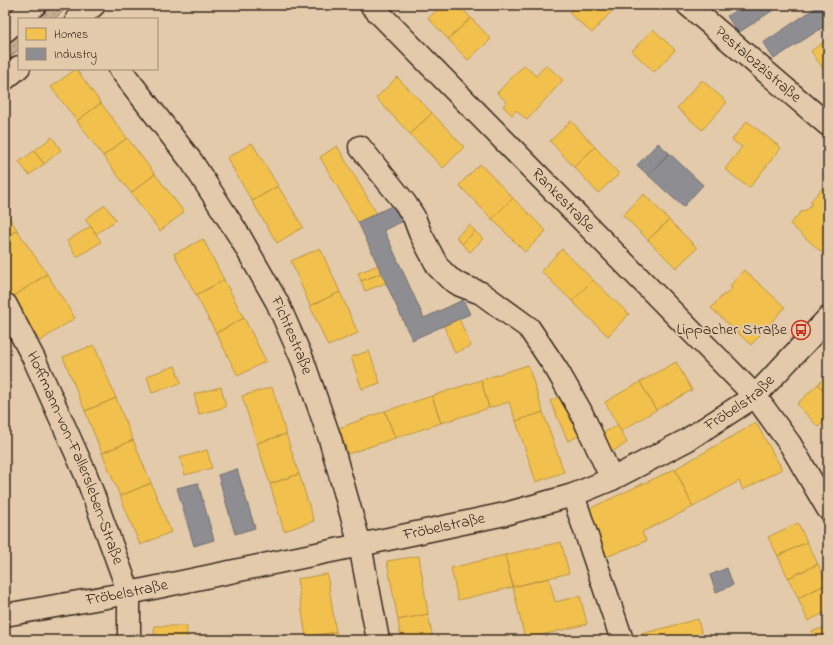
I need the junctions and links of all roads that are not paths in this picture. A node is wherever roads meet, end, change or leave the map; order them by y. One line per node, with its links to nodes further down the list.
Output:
1 (35, 5): 4 (street)
2 (371, 5): 14 (street, Rankestraße)
3 (688, 5): 10 (street, Pestalozzistraße)
4 (20, 18)
5 (18, 20): 6 (street)
6 (5, 31)
7 (18, 68): 9 (street)
8 (121, 70): 18 (street, Fichtestraße)
9 (5, 79)
10 (828, 125)
11 (360, 147): 15 (street)
12 (6, 304): 19 (street, Hoffmann-von-Fallersleben-Straße)
13 (828, 318): 14 (street, Fröbelstraße)
14 (755, 396): 15 (street, Fröbelstraße); 17 (street, Rankestraße)
15 (612, 479): 16 (street, Fröbelstraße)
16 (573, 495): 18 (street, Fröbelstraße); 23 (street)
17 (828, 509)
18 (360, 545): 19 (street, Fröbelstraße); 22 (street, Fichtestraße)
19 (129, 593): 20 (street, Fröbelstraße); 21 (street, Hoffmann-von-Fallersleben-Straße)
20 (5, 614)
21 (129, 640)
22 (378, 640)
23 (622, 640)

